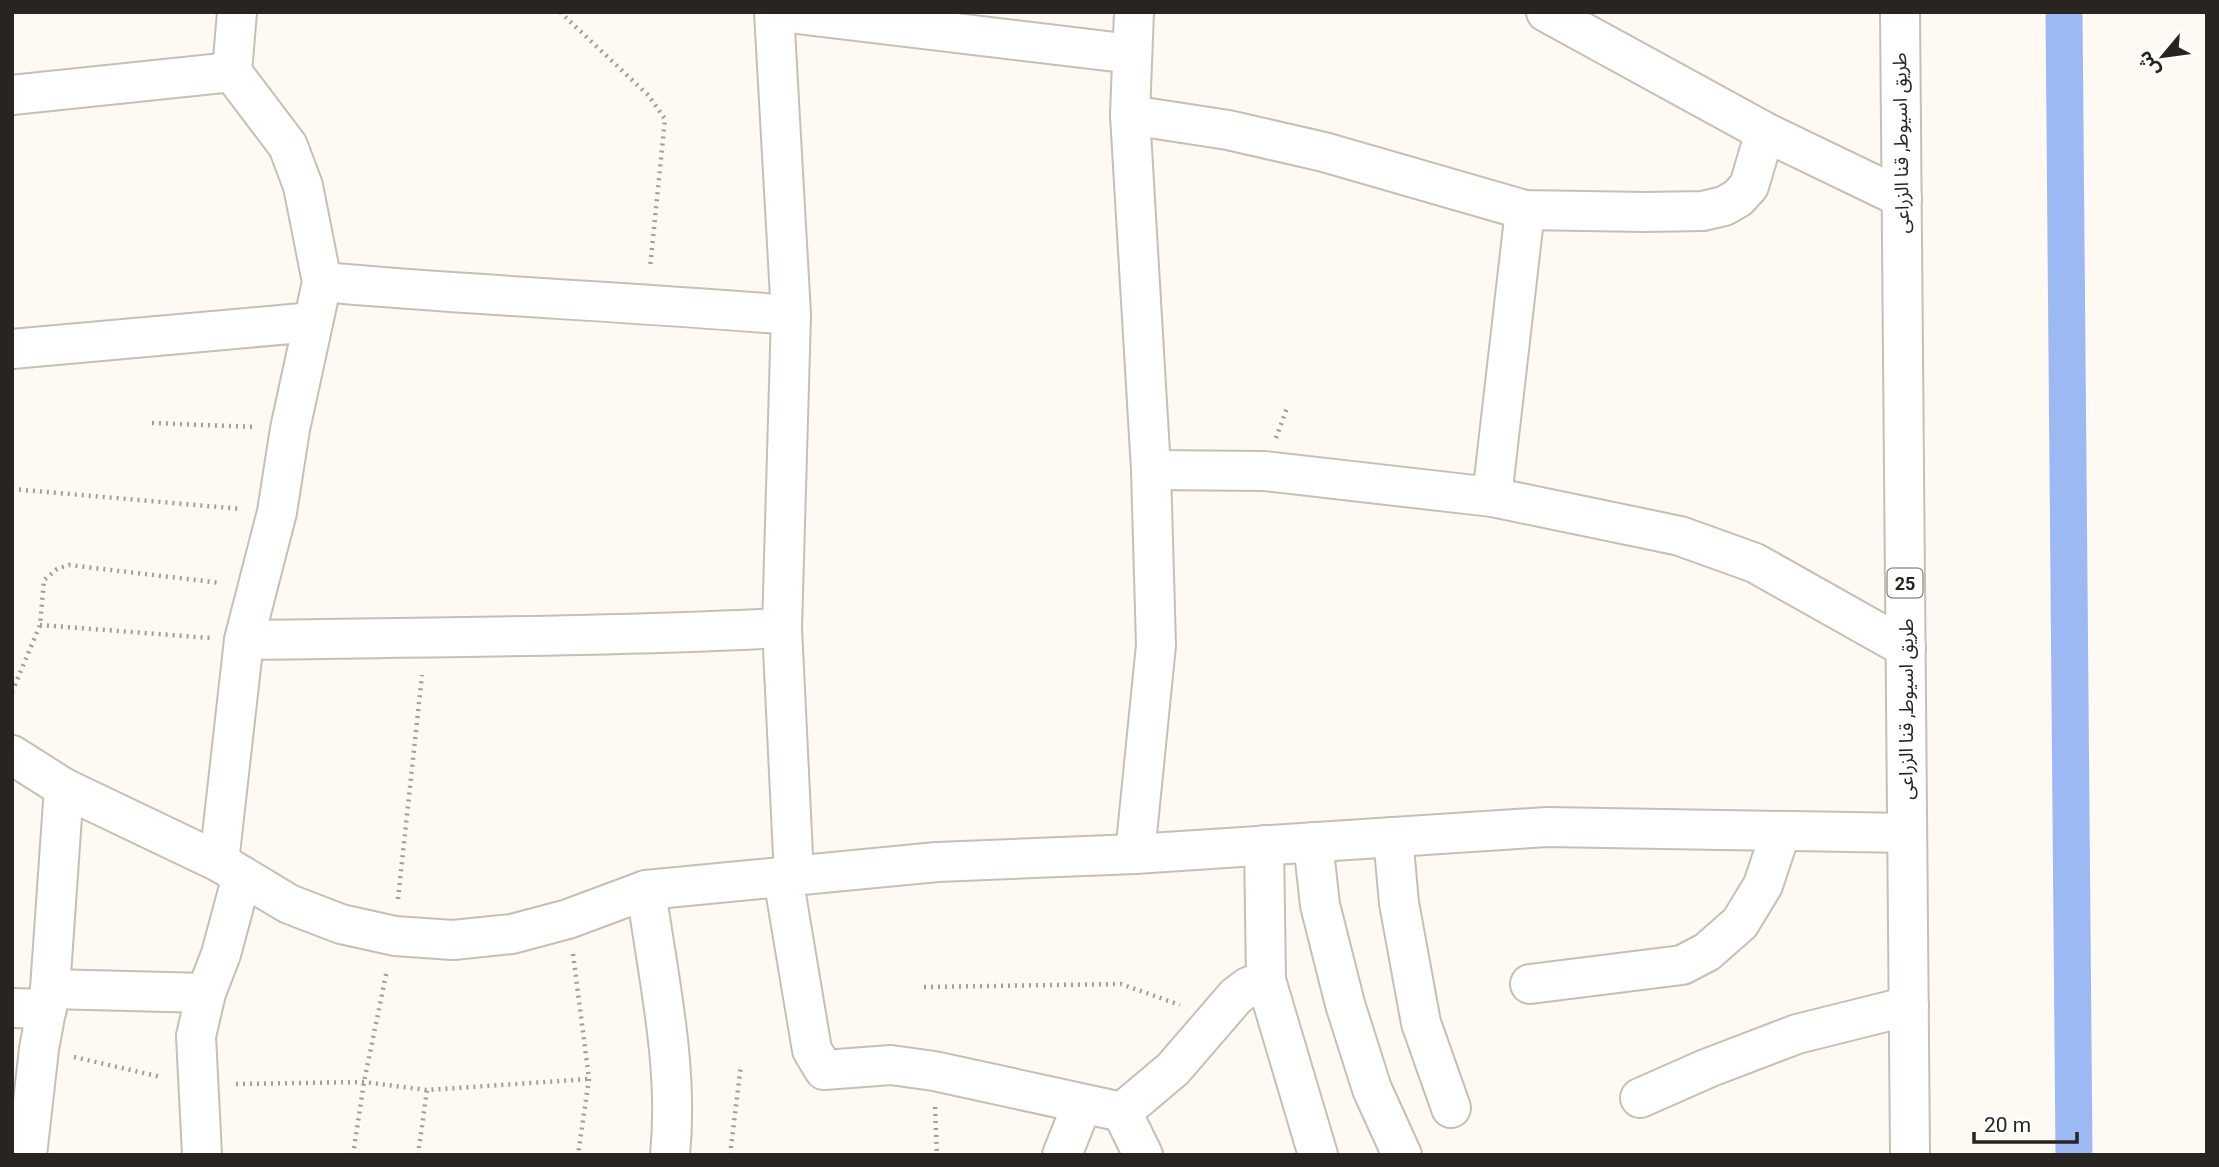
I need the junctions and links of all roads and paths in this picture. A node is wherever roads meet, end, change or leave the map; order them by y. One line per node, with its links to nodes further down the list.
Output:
1 (237, 12): 9 (main road)
2 (560, 12): 16 (path)
3 (774, 12): 17 (main road)
4 (780, 12): 8 (main road)
5 (1134, 12): 8 (main road)
6 (1546, 12): 12 (main road)
7 (1900, 12): 13 (main road, طريق اسيوط, قنا الزراعى / 25)
8 (1132, 54): 11 (main road)
9 (232, 72): 10 (main road); 15 (main road)
10 (12, 95)
11 (1130, 115): 14 (main road); 22 (main road)
12 (1765, 132): 13 (main road); 14 (main road)
13 (1902, 198): 31 (main road, طريق اسيوط, قنا الزراعى / 25)
14 (1525, 210): 24 (main road)
15 (321, 282): 16 (main road); 18 (main road)
16 (646, 303): 17 (main road)
17 (790, 315): 28 (main road)
18 (313, 322): 19 (main road); 21 (main road)
19 (12, 349)
20 (152, 423): 21 (path)
21 (290, 429): 25 (main road)
22 (1151, 470): 24 (main road); 40 (main road)
23 (12, 489): 25 (path)
24 (1492, 497): 31 (main road)
25 (276, 512): 26 (main road)
26 (258, 587): 27 (path); 30 (main road)
27 (40, 625): 30 (path); 32 (path)
28 (782, 628): 29 (main road); 42 (main road)
29 (427, 637): 30 (main road); 45 (path)
30 (244, 640): 41 (main road)
31 (1906, 648): 36 (main road, طريق اسيوط, قنا الزراعى / 25)
32 (12, 692)
33 (12, 755): 34 (main road)
34 (64, 788): 41 (main road); 50 (main road)
35 (1781, 831): 36 (main road); 37 (main road); 47 (main road)
36 (1907, 833): 51 (main road, طريق اسيوط, قنا الزراعى / 25)
37 (1393, 837): 38 (main road); 62 (main road)
38 (1313, 842): 39 (main road); 75 (main road)
39 (1264, 845): 40 (main road); 46 (main road)
40 (1135, 854): 42 (main road)
41 (230, 869): 45 (main road); 49 (main road)
42 (788, 876): 43 (main road); 55 (main road)
43 (646, 890): 44 (main road); 69 (main road)
44 (568, 919): 45 (main road); 56 (path)
45 (394, 936): 57 (path)
46 (1266, 980): 52 (main road); 74 (main road)
47 (1530, 984)
48 (924, 987): 52 (path)
49 (205, 993): 50 (main road); 58 (main road)
50 (37, 1002): 53 (main road)
51 (1909, 1006): 60 (main road); 76 (main road, طريق اسيوط, قنا الزراعى / 25)
52 (1218, 1018): 63 (main road)
53 (39, 1049): 58 (path); 64 (main road)
54 (741, 1065): 70 (path)
55 (934, 1071): 61 (main road); 71 (path)
56 (589, 1079): 59 (path); 68 (path)
57 (364, 1082): 58 (path); 59 (path); 66 (path)
58 (197, 1085): 65 (main road)
59 (427, 1090): 67 (path)
60 (1640, 1098)
61 (1082, 1105): 63 (main road); 72 (main road)
62 (1451, 1108)
63 (1122, 1112): 73 (main road)
64 (27, 1155)
65 (202, 1155)
66 (354, 1155)
67 (418, 1155)
68 (578, 1155)
69 (670, 1155)
70 (730, 1155)
71 (937, 1155)
72 (1062, 1155)
73 (1143, 1155)
74 (1318, 1155)
75 (1402, 1155)
76 (1910, 1155)

